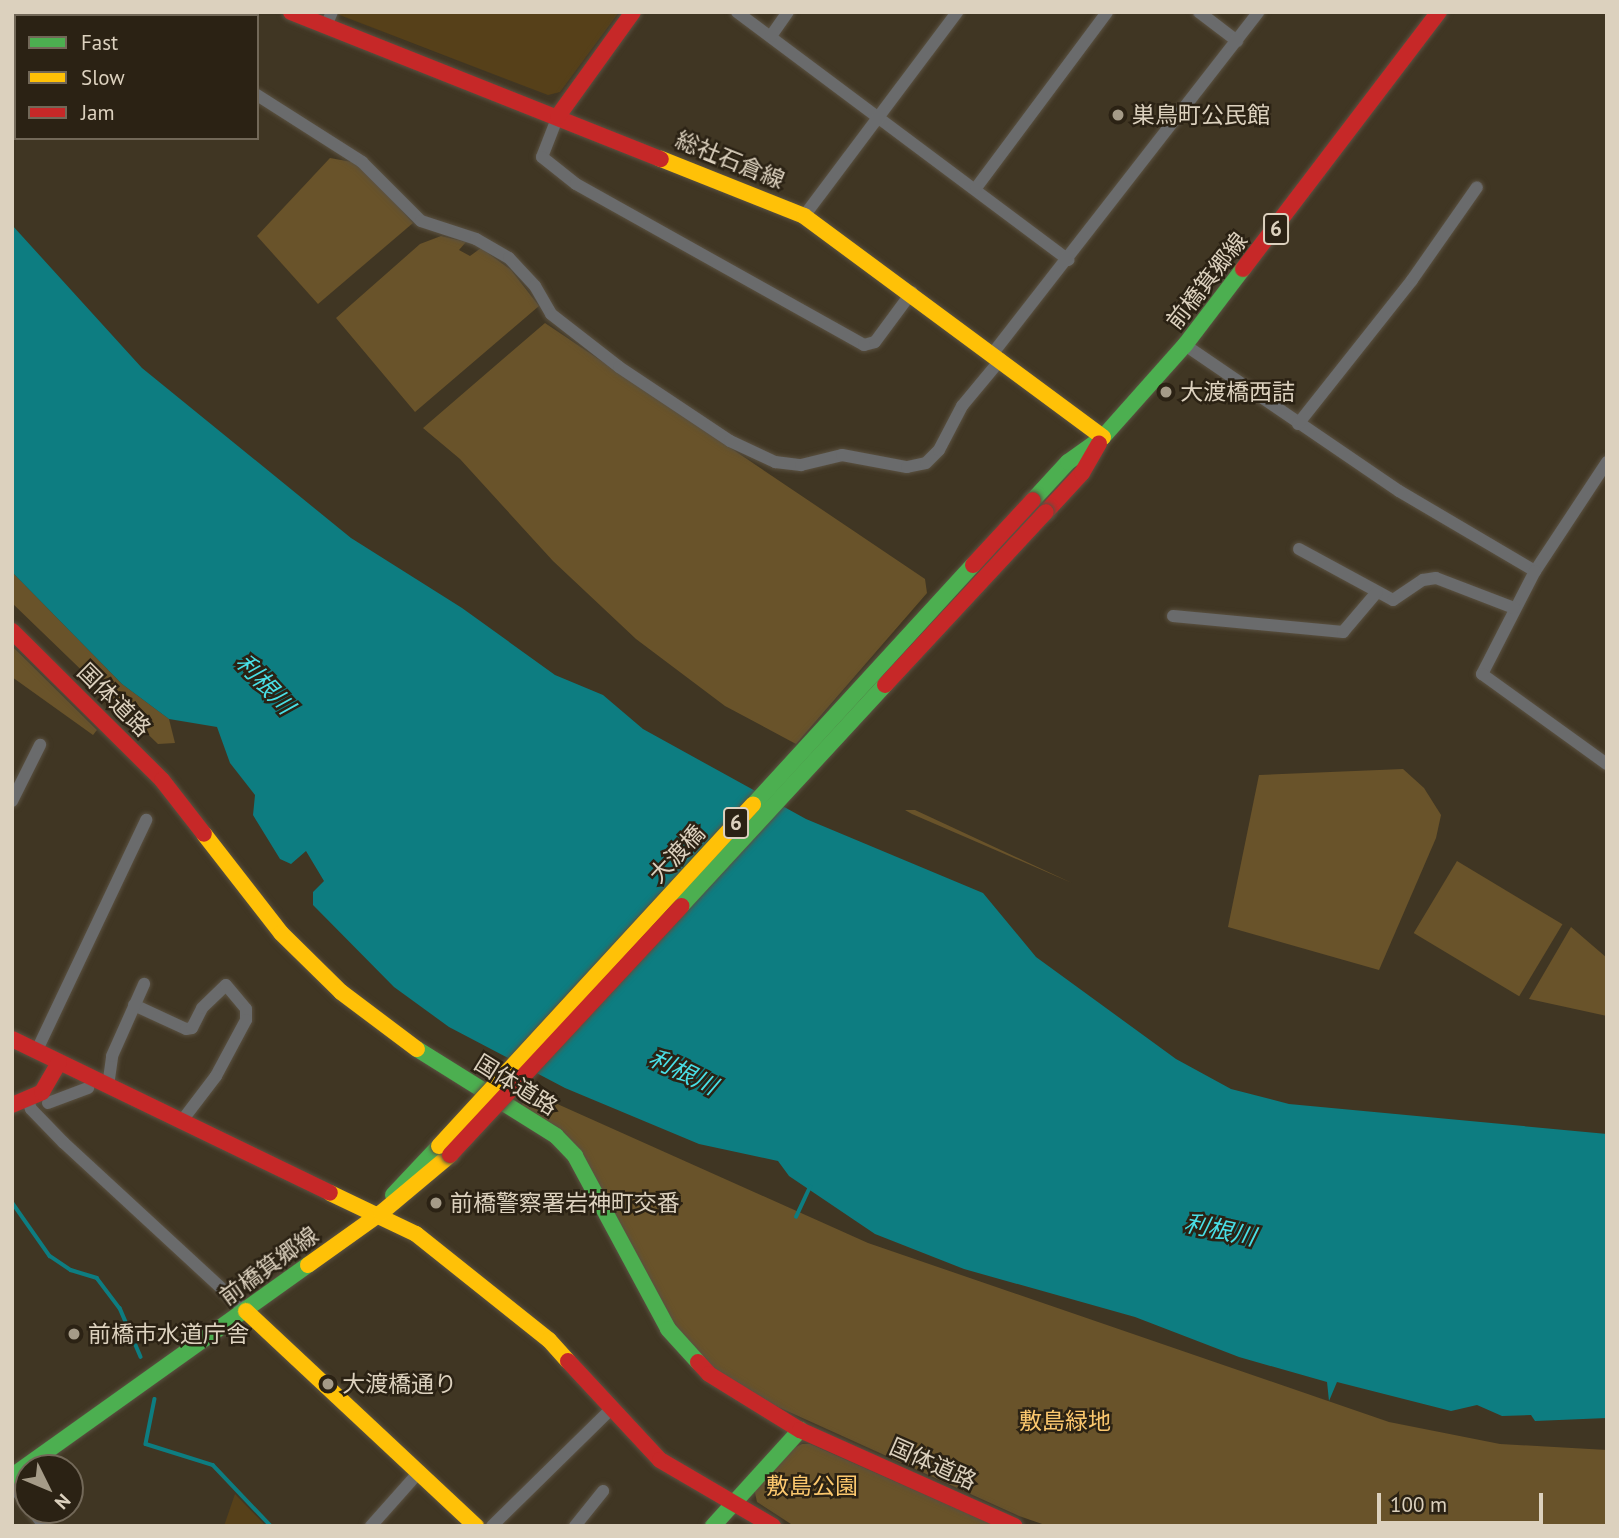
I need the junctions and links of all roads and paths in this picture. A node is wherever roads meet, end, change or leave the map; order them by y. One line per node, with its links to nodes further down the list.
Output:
1 (291, 12): 10 (main road, 総社石倉線)
2 (633, 12): 14 (main road)
3 (737, 12): 11 (street)
4 (788, 12): 11 (street)
5 (957, 12): 15 (street)
6 (1107, 12): 17 (street)
7 (1199, 12): 12 (street)
8 (1258, 12): 12 (street)
9 (1439, 12): 21 (main road, 前橋箕郷線 / 6)
10 (329, 19): 14 (main road, 総社石倉線)
11 (771, 36): 15 (street)
12 (1237, 41): 19 (street)
13 (259, 96): 22 (street)
14 (558, 116): 18 (main road, 総社石倉線); 20 (street)
15 (879, 118): 17 (street); 18 (street)
16 (1477, 187): 23 (street)
17 (976, 188): 19 (street)
18 (804, 216): 20 (main road, 総社石倉線)
19 (1069, 260): 22 (street)
20 (912, 292): 22 (main road, 総社石倉線)
21 (1185, 345): 23 (street); 24 (main road, 前橋箕郷線 / 6)
22 (997, 356): 24 (main road, 総社石倉線)
23 (1298, 424): 29 (street)
24 (1103, 437): 26 (main road, 前橋箕郷線 / 6); 27 (main road, 前橋箕郷線 / 6)
25 (1607, 462): 29 (street)
26 (1033, 500): 48 (main road, 大渡橋 / 6, bridge)
27 (1046, 512): 48 (main road, 大渡橋 / 6, bridge)
28 (1300, 549): 30 (street)
29 (1535, 571): 31 (street)
30 (1377, 592): 31 (street); 32 (street)
31 (1514, 608): 35 (street)
32 (1172, 616)
33 (12, 631): 52 (main road, 国体道路)
34 (40, 745): 36 (street)
35 (1607, 764)
36 (12, 801)
37 (146, 820): 41 (street)
38 (144, 984): 39 (street)
39 (134, 1005): 43 (street); 47 (street)
40 (12, 1038): 41 (main road)
41 (37, 1050): 42 (main road)
42 (59, 1062): 43 (main road); 45 (main road)
43 (108, 1086): 47 (main road)
44 (88, 1088): 46 (street)
45 (20, 1103): 50 (street)
46 (48, 1103)
47 (181, 1122): 49 (main road)
48 (445, 1150): 49 (main road, 前橋箕郷線 / 6)
49 (381, 1213): 50 (main road, 前橋箕郷線 / 6); 51 (main road)
50 (246, 1311): 53 (main road); 54 (main road, 前橋箕郷線 / 6)
51 (612, 1408): 56 (main road); 59 (street)
52 (800, 1430): 56 (main road); 63 (main road, 国体道路)
53 (418, 1473): 57 (street); 58 (main road)
54 (12, 1476)
55 (603, 1491): 60 (street)
56 (734, 1503): 61 (main road); 62 (main road)
57 (371, 1526)
58 (477, 1526)
59 (492, 1526)
60 (575, 1526)
61 (713, 1526)
62 (773, 1526)
63 (1015, 1526)

